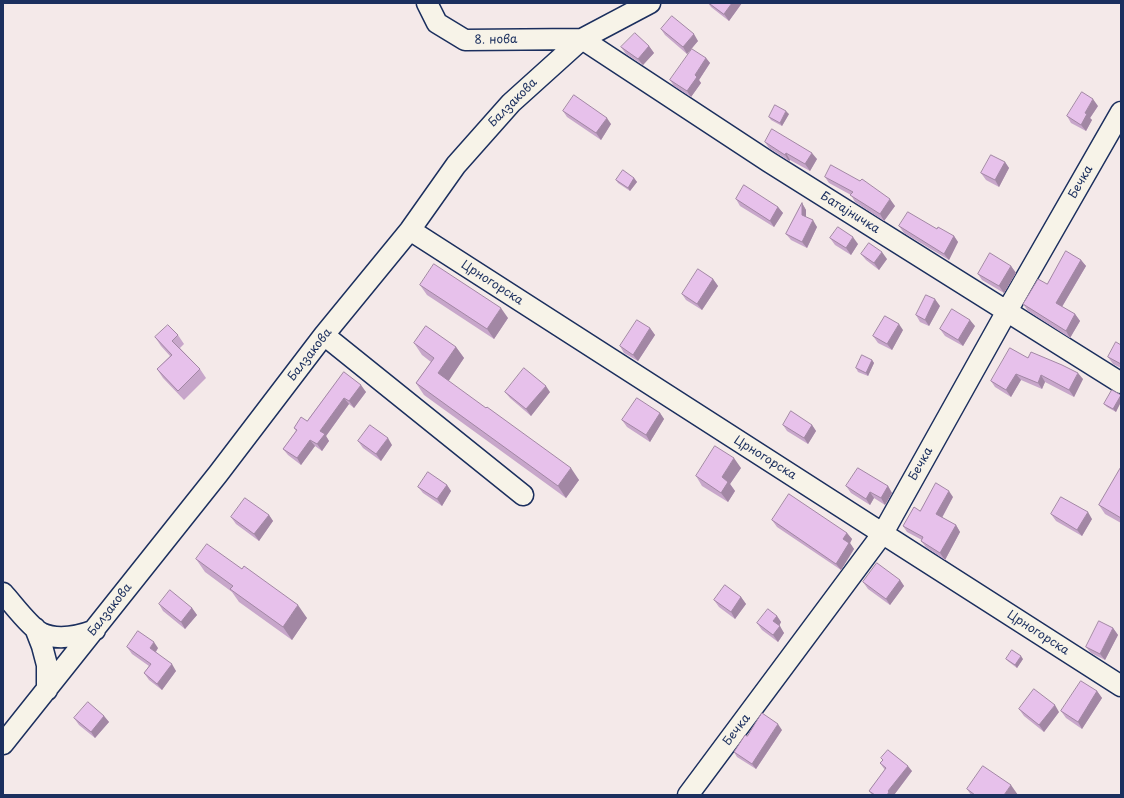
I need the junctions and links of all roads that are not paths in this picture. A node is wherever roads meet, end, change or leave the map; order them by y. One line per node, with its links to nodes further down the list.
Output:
1 (427, 3): 3 (street, 8. нова)
2 (650, 3): 3 (street, Балзакова)
3 (582, 39): 5 (street, Балзакова); 6 (street, Батајничка)
4 (1121, 112): 6 (street, Бечка)
5 (410, 230): 7 (street, Балзакова); 10 (street, Црногорска)
6 (1007, 311): 8 (street, Батајничка); 10 (street, Бечка)
7 (324, 335): 9 (street); 13 (street, Балзакова)
8 (1121, 384)
9 (522, 495)
10 (883, 533): 14 (street, Црногорска); 17 (street, Бечка)
11 (3, 593): 12 (street)
12 (35, 628): 13 (street); 15 (street)
13 (95, 630): 15 (street, Балзакова)
14 (1121, 686)
15 (47, 690): 16 (street, Балзакова)
16 (3, 744)
17 (688, 795)

